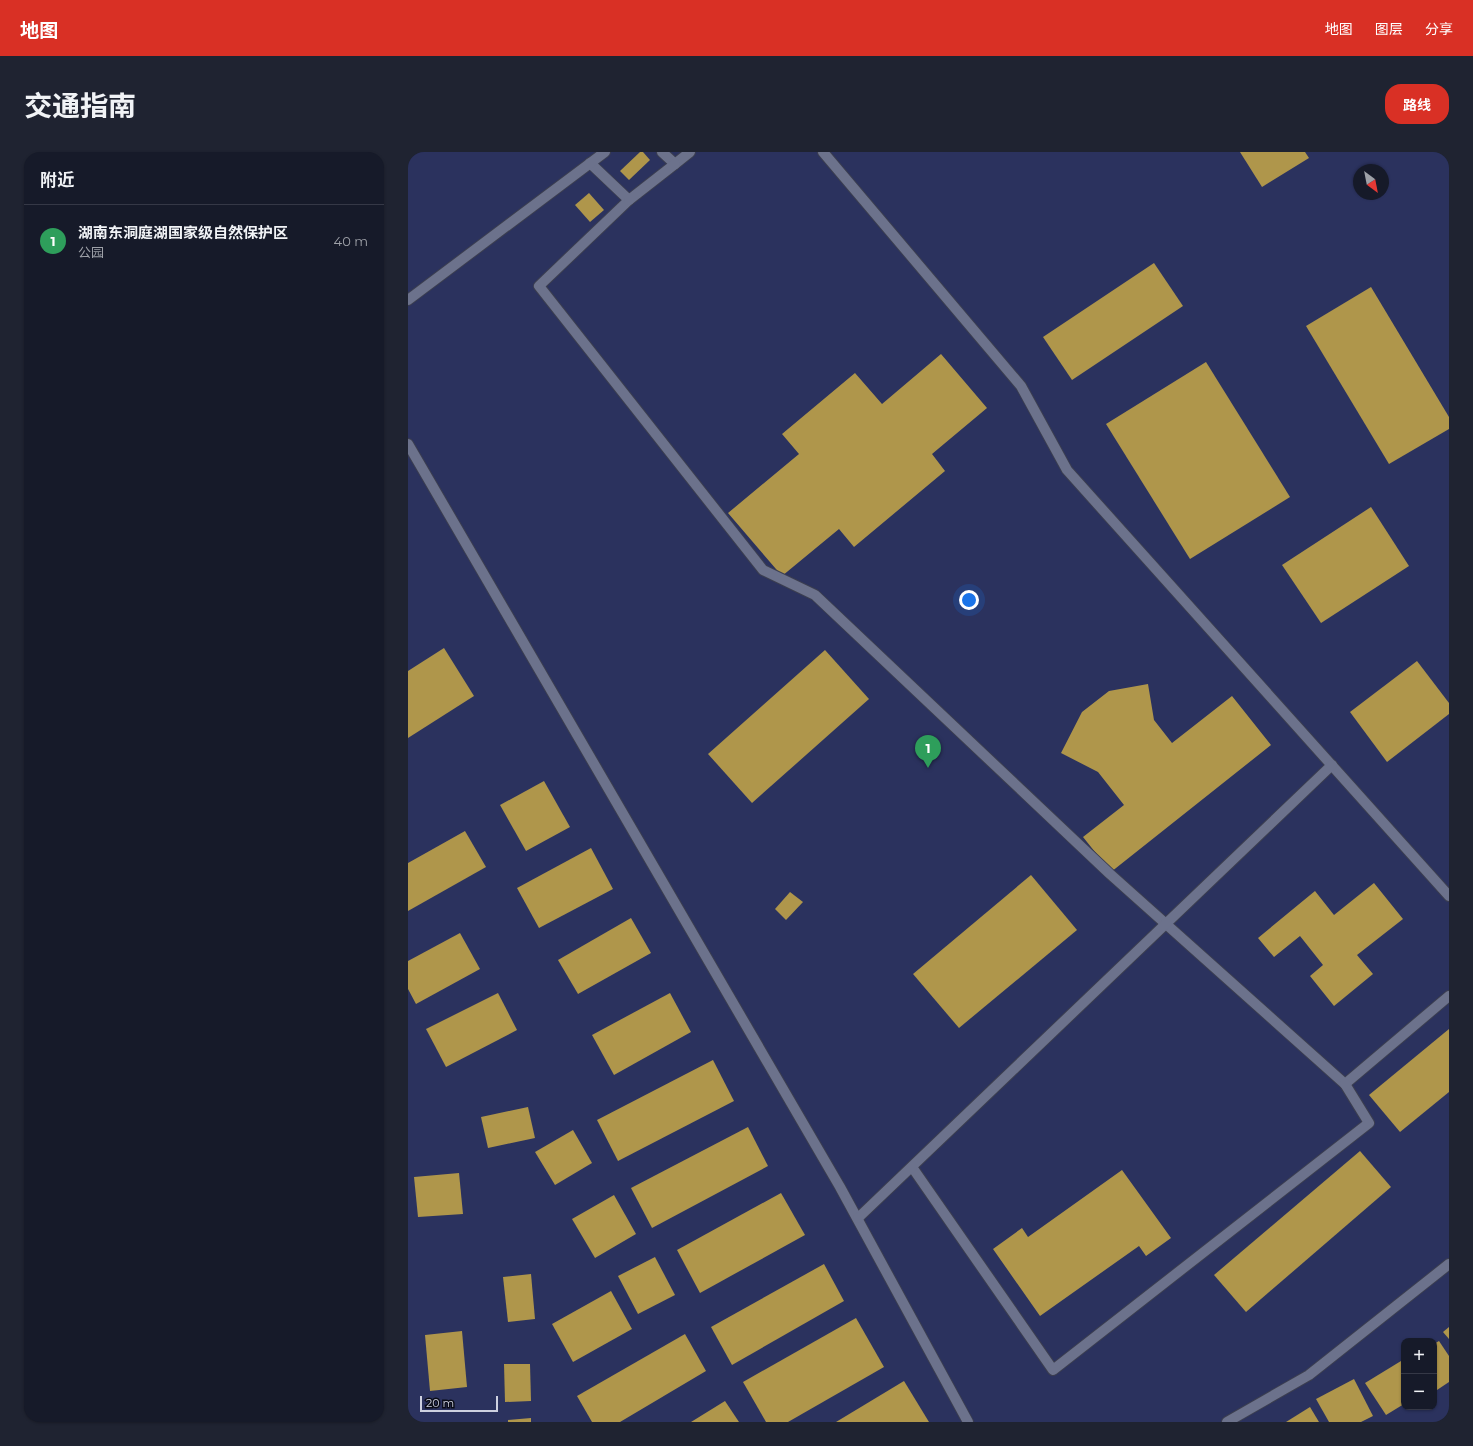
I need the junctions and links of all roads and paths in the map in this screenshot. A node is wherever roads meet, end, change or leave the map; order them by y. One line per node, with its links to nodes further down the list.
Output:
1 (605, 152): 5 (street)
2 (662, 152): 6 (street)
3 (690, 152): 6 (street)
4 (823, 152): 10 (street)
5 (590, 163): 7 (street); 8 (street)
6 (675, 164): 7 (street)
7 (629, 200): 12 (street)
8 (408, 300)
9 (408, 444): 16 (street)
10 (1332, 764): 11 (street); 12 (street)
11 (1449, 896)
12 (1165, 924): 14 (street); 15 (street)
13 (1449, 996): 14 (street)
14 (1345, 1084): 15 (street)
15 (912, 1167): 16 (street)
16 (858, 1218): 18 (street)
17 (1449, 1264): 19 (street)
18 (968, 1422)
19 (1227, 1422)

